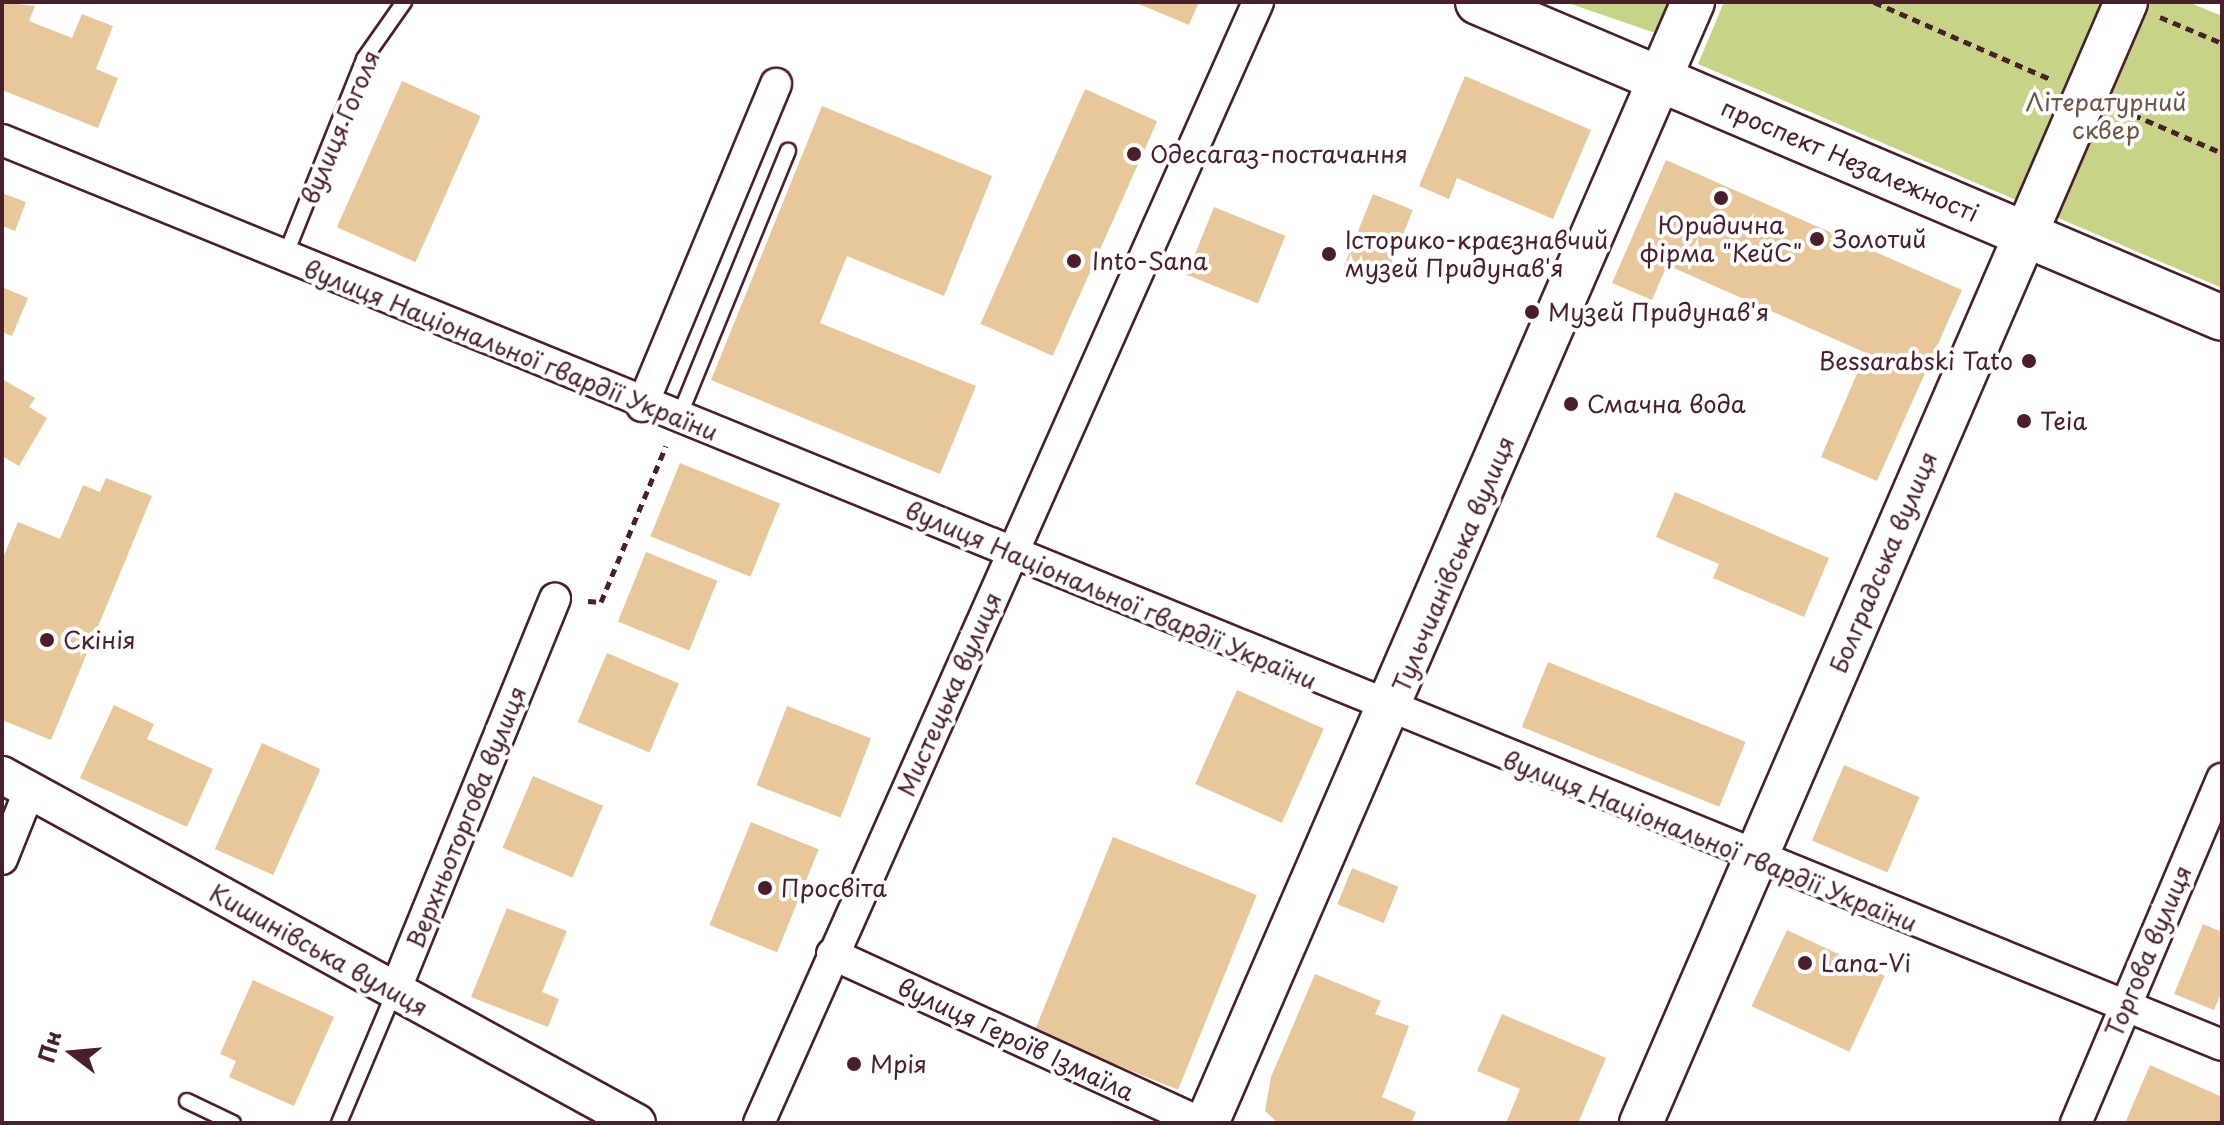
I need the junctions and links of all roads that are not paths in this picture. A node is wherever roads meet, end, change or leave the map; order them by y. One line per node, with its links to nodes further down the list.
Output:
1 (404, 2): 11 (lane, вулиця Гоголя)
2 (1258, 2): 15 (street, Мистецька вулиця)
3 (1478, 2): 6 (main road, проспект Незалежності)
4 (1693, 2): 6 (main road, Тульчианівська вулиця)
5 (2136, 6): 10 (main road, Болградська вулиця)
6 (1661, 80): 10 (main road, проспект Незалежності); 17 (main road, Тульчианівська вулиця)
7 (776, 84): 13 (street)
8 (2, 140): 11 (street, вулиця Національної гвардії України)
9 (788, 151): 14 (lane)
10 (2023, 234): 12 (main road, проспект Незалежності); 21 (main road, Болградська вулиця)
11 (285, 256): 13 (street, вулиця Національної гвардії України)
12 (2222, 318)
13 (642, 406): 14 (street, вулиця Національної гвардії України)
14 (678, 419): 15 (street, вулиця Національної гвардії України)
15 (1013, 552): 17 (street, вулиця Національної гвардії України); 22 (street, Мистецька вулиця)
16 (555, 599): 23 (street, Верхньоторгова вулиця)
17 (1389, 712): 21 (street, вулиця Національної гвардії України); 32 (main road, Тульчианівська вулиця)
18 (2222, 779): 24 (street, Торгова вулиця)
19 (16, 782): 20 (street); 23 (street, Кишинівська вулиця)
20 (2, 859)
21 (1757, 859): 24 (street, вулиця Національної гвардії України); 33 (main road, Болградська вулиця)
22 (832, 954): 30 (street, Мистецька вулиця); 31 (street, вулиця Героїв Ізмаїла)
23 (394, 993): 28 (lane, Верхньоторгова вулиця); 29 (street, Кишинівська вулиця)
24 (2123, 1010): 25 (street, вулиця Національної гвардії України); 34 (street, Торгова вулиця)
25 (2222, 1045)
26 (187, 1101): 27 (lane)
27 (233, 1123)
28 (339, 1123)
29 (637, 1123)
30 (759, 1123)
31 (1201, 1123)
32 (1207, 1123)
33 (1641, 1123)
34 (2076, 1123)

